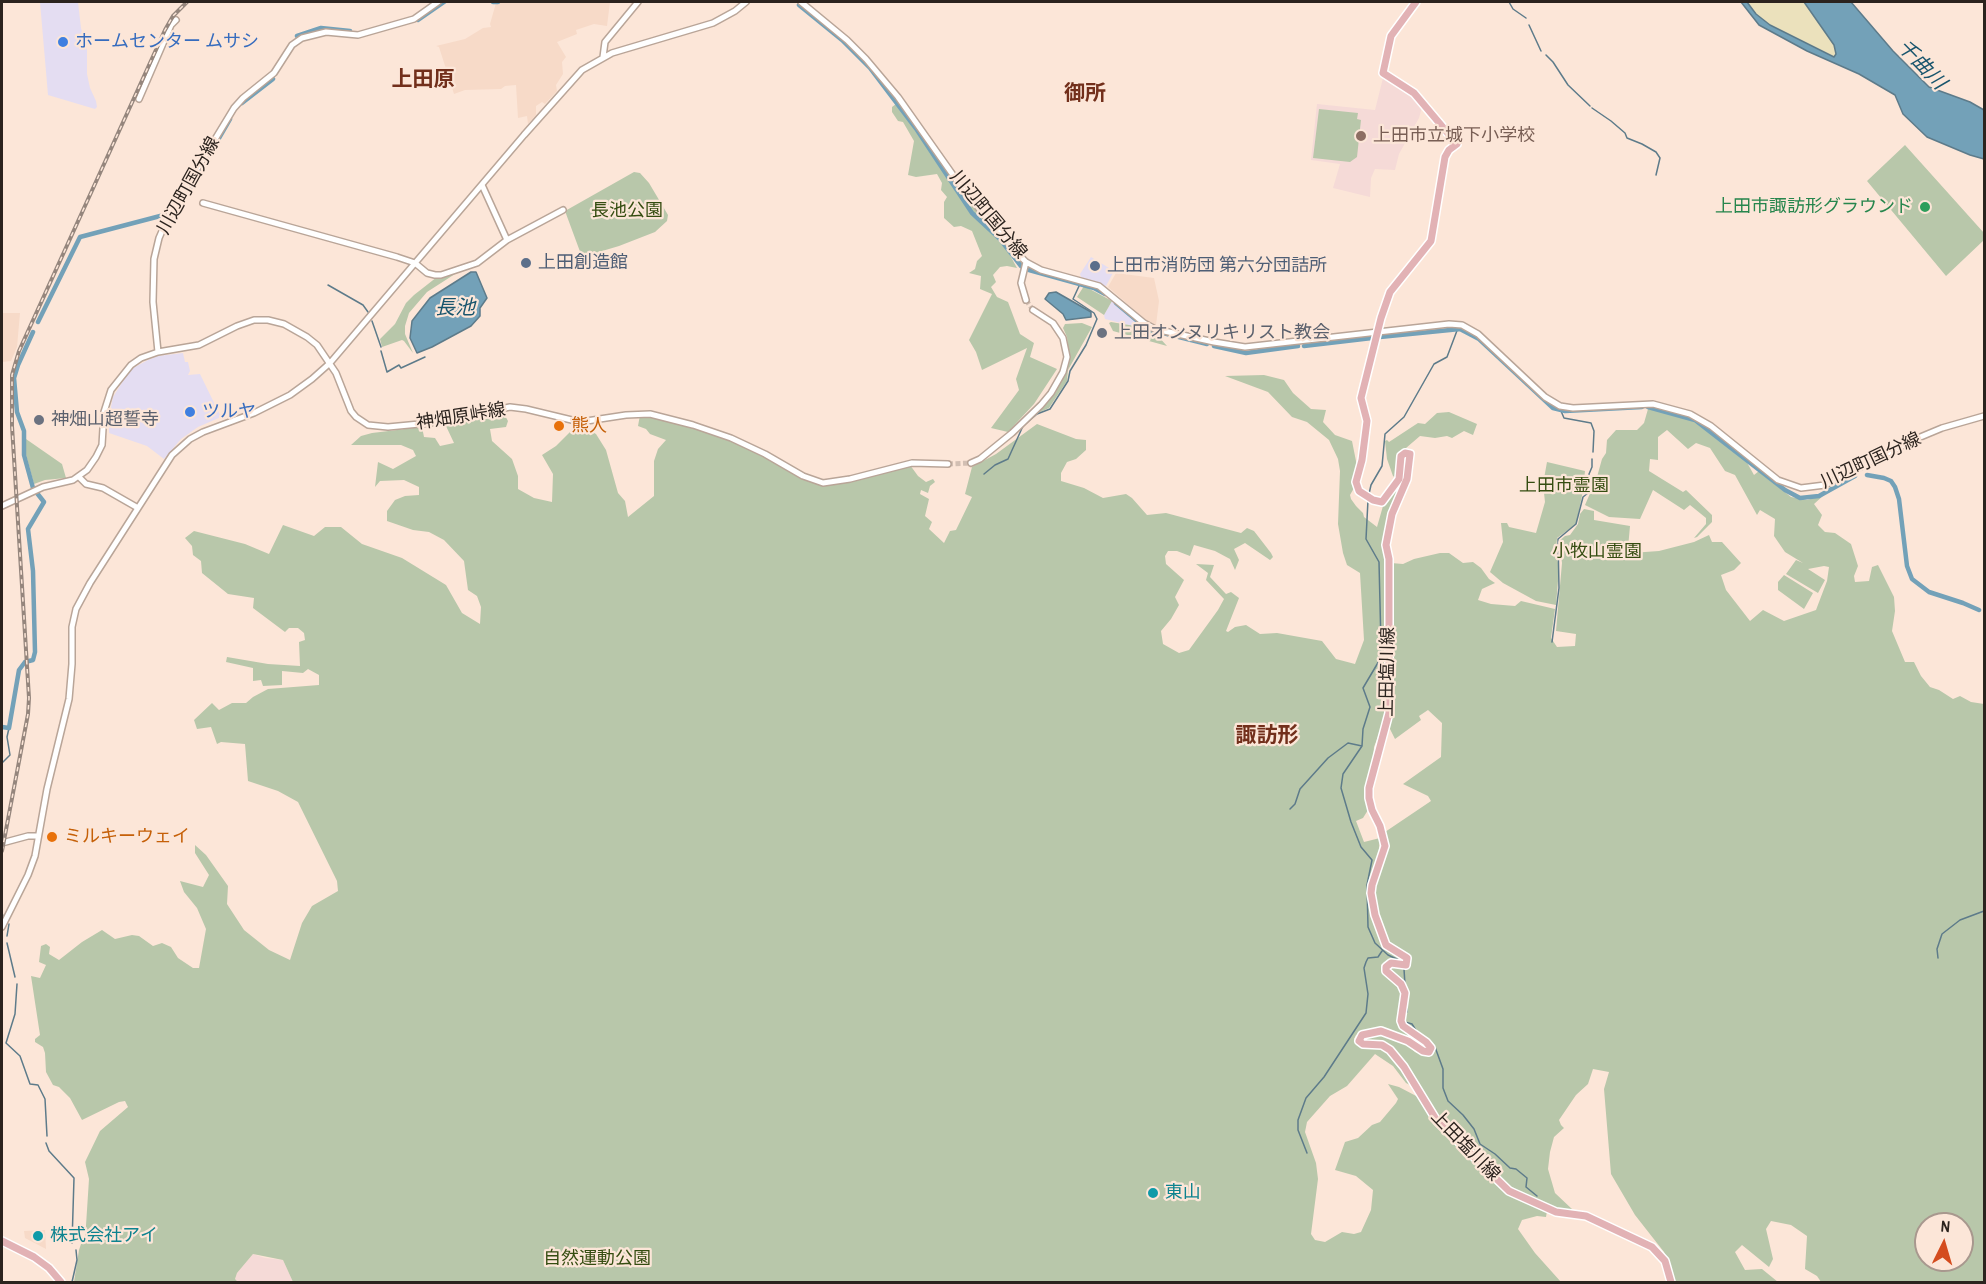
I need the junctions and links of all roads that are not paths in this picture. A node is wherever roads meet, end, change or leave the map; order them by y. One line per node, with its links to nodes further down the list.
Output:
1 (438, 2): 18 (street, 川辺町国分線)
2 (638, 2): 7 (street)
3 (746, 2): 7 (street)
4 (801, 2): 13 (street, 川辺町国分線)
5 (1416, 2): 17 (main road, 上田塩川線)
6 (176, 20): 8 (street)
7 (603, 57): 9 (street)
8 (139, 99)
9 (482, 185): 12 (street); 14 (street)
10 (203, 203): 14 (street)
11 (563, 210): 12 (street)
12 (507, 240): 14 (street)
13 (1026, 262): 15 (street); 17 (street, 川辺町国分線)
14 (415, 263): 19 (street)
15 (1026, 300)
16 (1034, 309): 21 (street)
17 (1377, 333): 20 (street, 川辺町国分線); 31 (main road, 上田塩川線)
18 (158, 352): 19 (street, 神畑原峠線); 23 (street)
19 (330, 363): 22 (street, 神畑原峠線); 25 (street)
20 (1984, 416)
21 (971, 463)
22 (948, 465)
23 (79, 477): 24 (street); 25 (street)
24 (2, 506)
25 (138, 508): 26 (street)
26 (38, 836): 27 (street); 28 (street)
27 (2, 843)
28 (2, 927)
29 (2, 1241): 30 (main road)
30 (61, 1282)
31 (1671, 1282)

